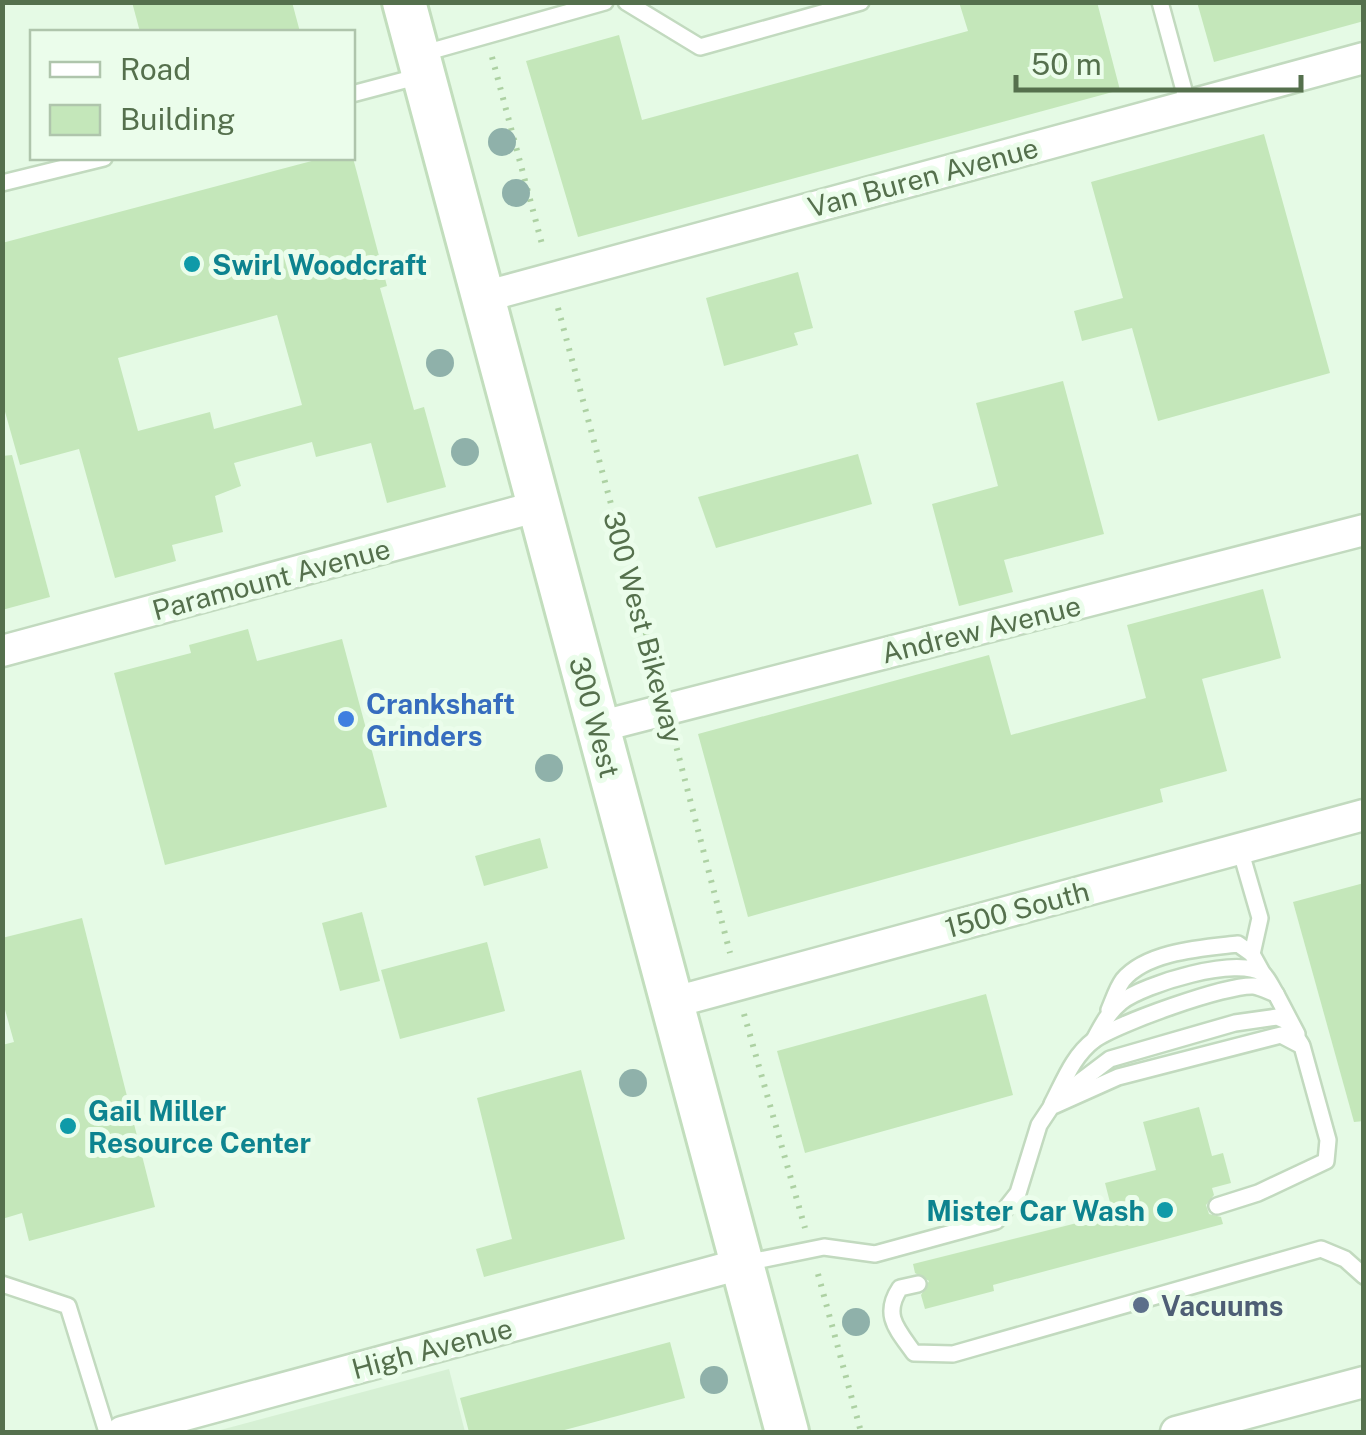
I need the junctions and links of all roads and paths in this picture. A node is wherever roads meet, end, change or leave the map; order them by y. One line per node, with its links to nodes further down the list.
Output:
1 (404, 2): 8 (main road, 300 West)
2 (605, 2): 6 (lane)
3 (626, 2): 4 (lane)
4 (860, 2)
5 (1160, 2): 10 (lane)
6 (486, 37): 8 (lane); 13 (path)
7 (1364, 58): 10 (street, Van Buren Avenue)
8 (421, 65): 9 (lane); 14 (main road, 300 West)
9 (355, 93)
10 (1188, 106): 14 (street, Van Buren Avenue)
11 (96, 160): 12 (lane)
12 (2, 183)
13 (542, 247)
14 (483, 297): 16 (main road, 300 West)
15 (558, 308): 19 (path, 300 West Bikeway)
16 (539, 506): 18 (street, Paramount Avenue); 20 (main road, 300 West)
17 (1364, 530): 19 (street, Andrew Avenue)
18 (2, 652)
19 (666, 710): 20 (street, Andrew Avenue); 23 (path, 300 West Bikeway)
20 (598, 727): 27 (main road, 300 West)
21 (1364, 815): 22 (street, 1500 South)
22 (1240, 849): 24 (lane); 27 (street, 1500 South)
23 (728, 947)
24 (1252, 954): 25 (lane); 29 (lane)
25 (1263, 974): 26 (lane); 29 (lane)
26 (1276, 994): 30 (lane); 31 (lane)
27 (672, 1003): 35 (main road, 300 West)
28 (744, 1014): 34 (path)
29 (1105, 1018): 30 (lane)
30 (1094, 1040): 32 (lane)
31 (1299, 1040): 32 (lane); 33 (lane)
32 (1050, 1107): 35 (lane)
33 (1217, 1206)
34 (803, 1220)
35 (741, 1264): 43 (street, High Avenue); 44 (main road, 300 West)
36 (817, 1269): 45 (path)
37 (1364, 1276): 39 (lane)
38 (2, 1284): 42 (lane)
39 (918, 1284)
40 (1364, 1382): 41 (street)
41 (1208, 1428): 46 (street)
42 (106, 1432)
43 (122, 1432)
44 (787, 1432)
45 (861, 1432)
46 (1176, 1432)

